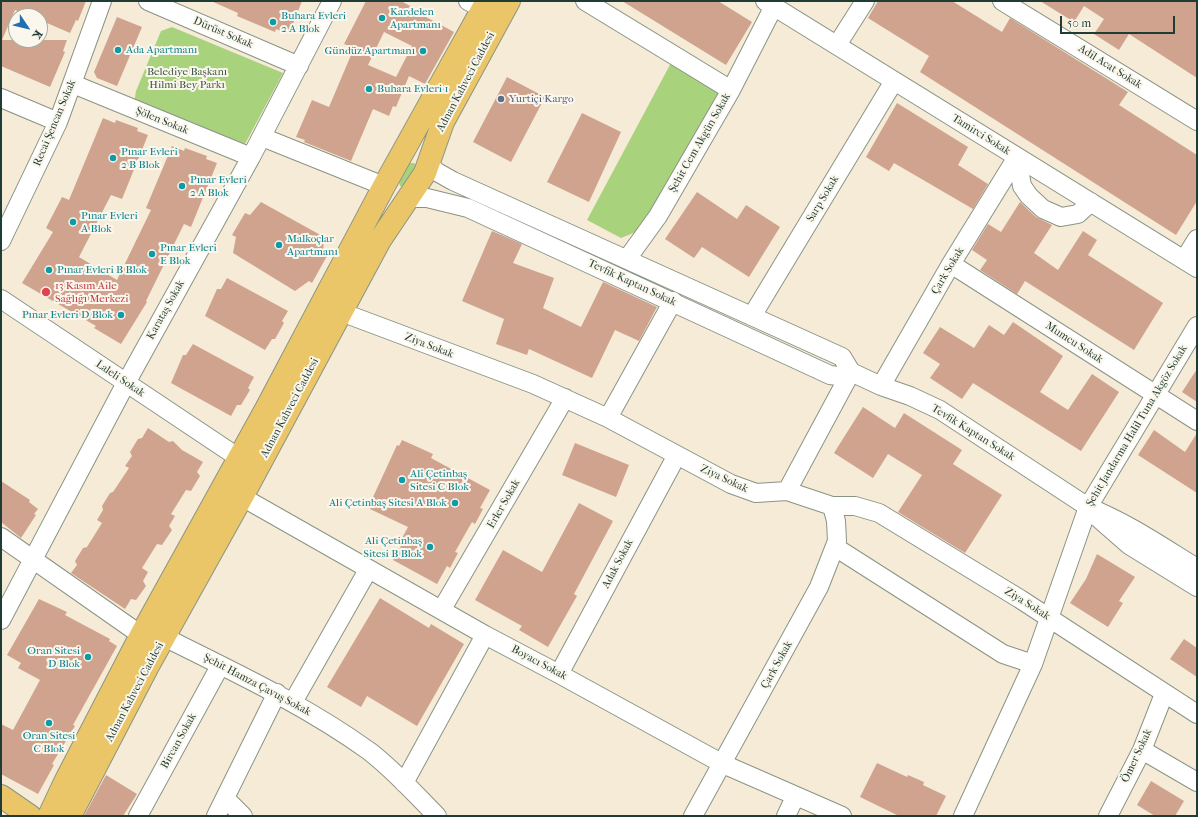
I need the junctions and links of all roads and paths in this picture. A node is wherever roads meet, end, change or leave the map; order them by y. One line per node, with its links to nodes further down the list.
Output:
1 (102, 1): 13 (street, Recai Şencan Sokak)
2 (148, 1): 11 (street, Dürüst Sokak)
3 (332, 1): 11 (street, Karataş Sokak)
4 (509, 1): 22 (main road, Adnan Kahveci Caddesi)
5 (585, 1): 14 (street, Şehit Cem Akgün Sokak)
6 (865, 1): 10 (street)
7 (1002, 1): 16 (street, Adil Acat Sokak)
8 (479, 4): 19 (main road, Adnan Kahveci Caddesi)
9 (770, 4): 10 (street, Tamirci Sokak); 14 (street)
10 (837, 46): 12 (street, Tamirci Sokak)
11 (299, 66): 18 (street, Karataş Sokak)
12 (894, 81): 21 (street, Tamirci Sokak); 34 (street, Sarp Sokak)
13 (72, 84): 17 (street, Recai Şencan Sokak); 20 (street, Şölen Sokak)
14 (731, 90): 28 (street, Şehit Cem Akgün Sokak)
15 (1, 98): 17 (street)
16 (1197, 121)
17 (58, 122): 27 (street, Recai Şencan Sokak)
18 (262, 137): 20 (street, Karataş Sokak); 23 (street)
19 (405, 147): 22 (main road); 23 (main road, Adnan Kahveci Caddesi)
20 (251, 157): 37 (street, Karataş Sokak)
21 (1017, 157): 25 (street, Tamirci Sokak); 25 (street); 29 (street, Çark Sokak)
22 (429, 164): 24 (main road, Adnan Kahveci Caddesi); 28 (street, Tevfik Kaptan Sokak)
23 (384, 186): 24 (main road); 44 (main road, Adnan Kahveci Caddesi)
24 (408, 198): 32 (street, Tevfik Kaptan Sokak); 33 (main road, Adnan Kahveci Caddesi)
25 (1091, 202): 30 (street, Tamirci Sokak)
26 (1197, 240): 30 (street)
27 (1, 241)
28 (627, 259): 34 (street, Tevfik Kaptan Sokak)
29 (951, 264): 38 (street, Çark Sokak); 39 (street, Mumcu Sokak)
30 (1190, 264)
31 (1, 299): 37 (street, Laleli Sokak)
32 (673, 301): 36 (street, Tevfik Kaptan Sokak); 41 (street)
33 (341, 312): 40 (street, Ziya Sokak); 46 (main road, Adnan Kahveci Caddesi)
34 (752, 316): 36 (street, Tevfik Kaptan Sokak)
35 (1197, 326): 39 (street, Şehit Jandarma Halil Tuna Akgöz Sokak)
36 (851, 372): 38 (street, Tevfik Kaptan Sokak); 45 (street)
37 (126, 383): 44 (street, Laleli Sokak); 51 (street, Karataş Sokak)
38 (881, 386): 48 (street, Tevfik Kaptan Sokak)
39 (1156, 395): 42 (street, Mumcu Sokak); 48 (street, Şehit Jandarma Halil Tuna Akgöz Sokak)
40 (565, 398): 41 (street, Ziya Sokak); 55 (street, Erler Sokak)
41 (608, 418): 43 (street, Ziya Sokak)
42 (1197, 421)
43 (677, 455): 45 (street, Ziya Sokak); 63 (street, Adak Sokak)
44 (239, 458): 58 (main road, Adnan Kahveci Caddesi)
45 (787, 491): 47 (street, Ziya Sokak)
46 (242, 497): 53 (street, Boyacı Sokak); 60 (main road, Adnan Kahveci Caddesi)
47 (832, 506): 50 (street, Çark Sokak); 56 (street, Ziya Sokak)
48 (1088, 507): 52 (street, Tevfik Kaptan Sokak); 54 (street, Tevfik Kaptan Sokak); 56 (street, Şehit Jandarma Halil Tuna Akgöz Sokak)
49 (1, 537): 51 (street)
50 (835, 546): 61 (street); 69 (street, Çark Sokak)
51 (32, 561): 57 (street, Karataş Sokak); 58 (street)
52 (1197, 568)
53 (368, 570): 55 (street, Boyacı Sokak); 66 (street)
54 (1197, 587)
55 (442, 609): 59 (street, Boyacı Sokak)
56 (1049, 618): 61 (street, Şehit Jandarma Halil Tuna Akgöz Sokak); 65 (street, Ziya Sokak)
57 (1, 620)
58 (141, 635): 76 (main road, Adnan Kahveci Caddesi)
59 (485, 635): 63 (street, Boyacı Sokak); 71 (street)
60 (164, 637): 62 (street, Şehit Hamza Çavuş Sokak); 77 (main road, Adnan Kahveci Caddesi)
61 (1033, 664): 85 (street, Şehit Jandarma Halil Tuna Akgöz Sokak)
62 (220, 666): 64 (street, Şehit Hamza Çavuş Sokak); 78 (street, Bircan Sokak)
63 (560, 674): 69 (street, Boyacı Sokak)
64 (277, 693): 66 (street, Şehit Hamza Çavuş Sokak); 74 (street)
65 (1164, 694): 67 (street, Ziya Sokak); 68 (street, Ömer Sokak)
66 (293, 702): 71 (street, Şehit Hamza Çavuş Sokak)
67 (1197, 714)
68 (1142, 750): 70 (street); 86 (street, Ömer Sokak)
69 (723, 764): 73 (street, Boyacı Sokak); 82 (street, Çark Sokak)
70 (1197, 782)
71 (404, 783): 81 (street, Şehit Hamza Çavuş Sokak)
72 (1, 796): 75 (main road)
73 (795, 797): 83 (street); 84 (street, Boyacı Sokak)
74 (225, 798): 79 (street); 80 (street)
75 (30, 816)
76 (49, 816)
77 (70, 816)
78 (138, 816)
79 (216, 816)
80 (242, 816)
81 (437, 816)
82 (693, 816)
83 (786, 816)
84 (842, 816)
85 (963, 816)
86 (1108, 816)

